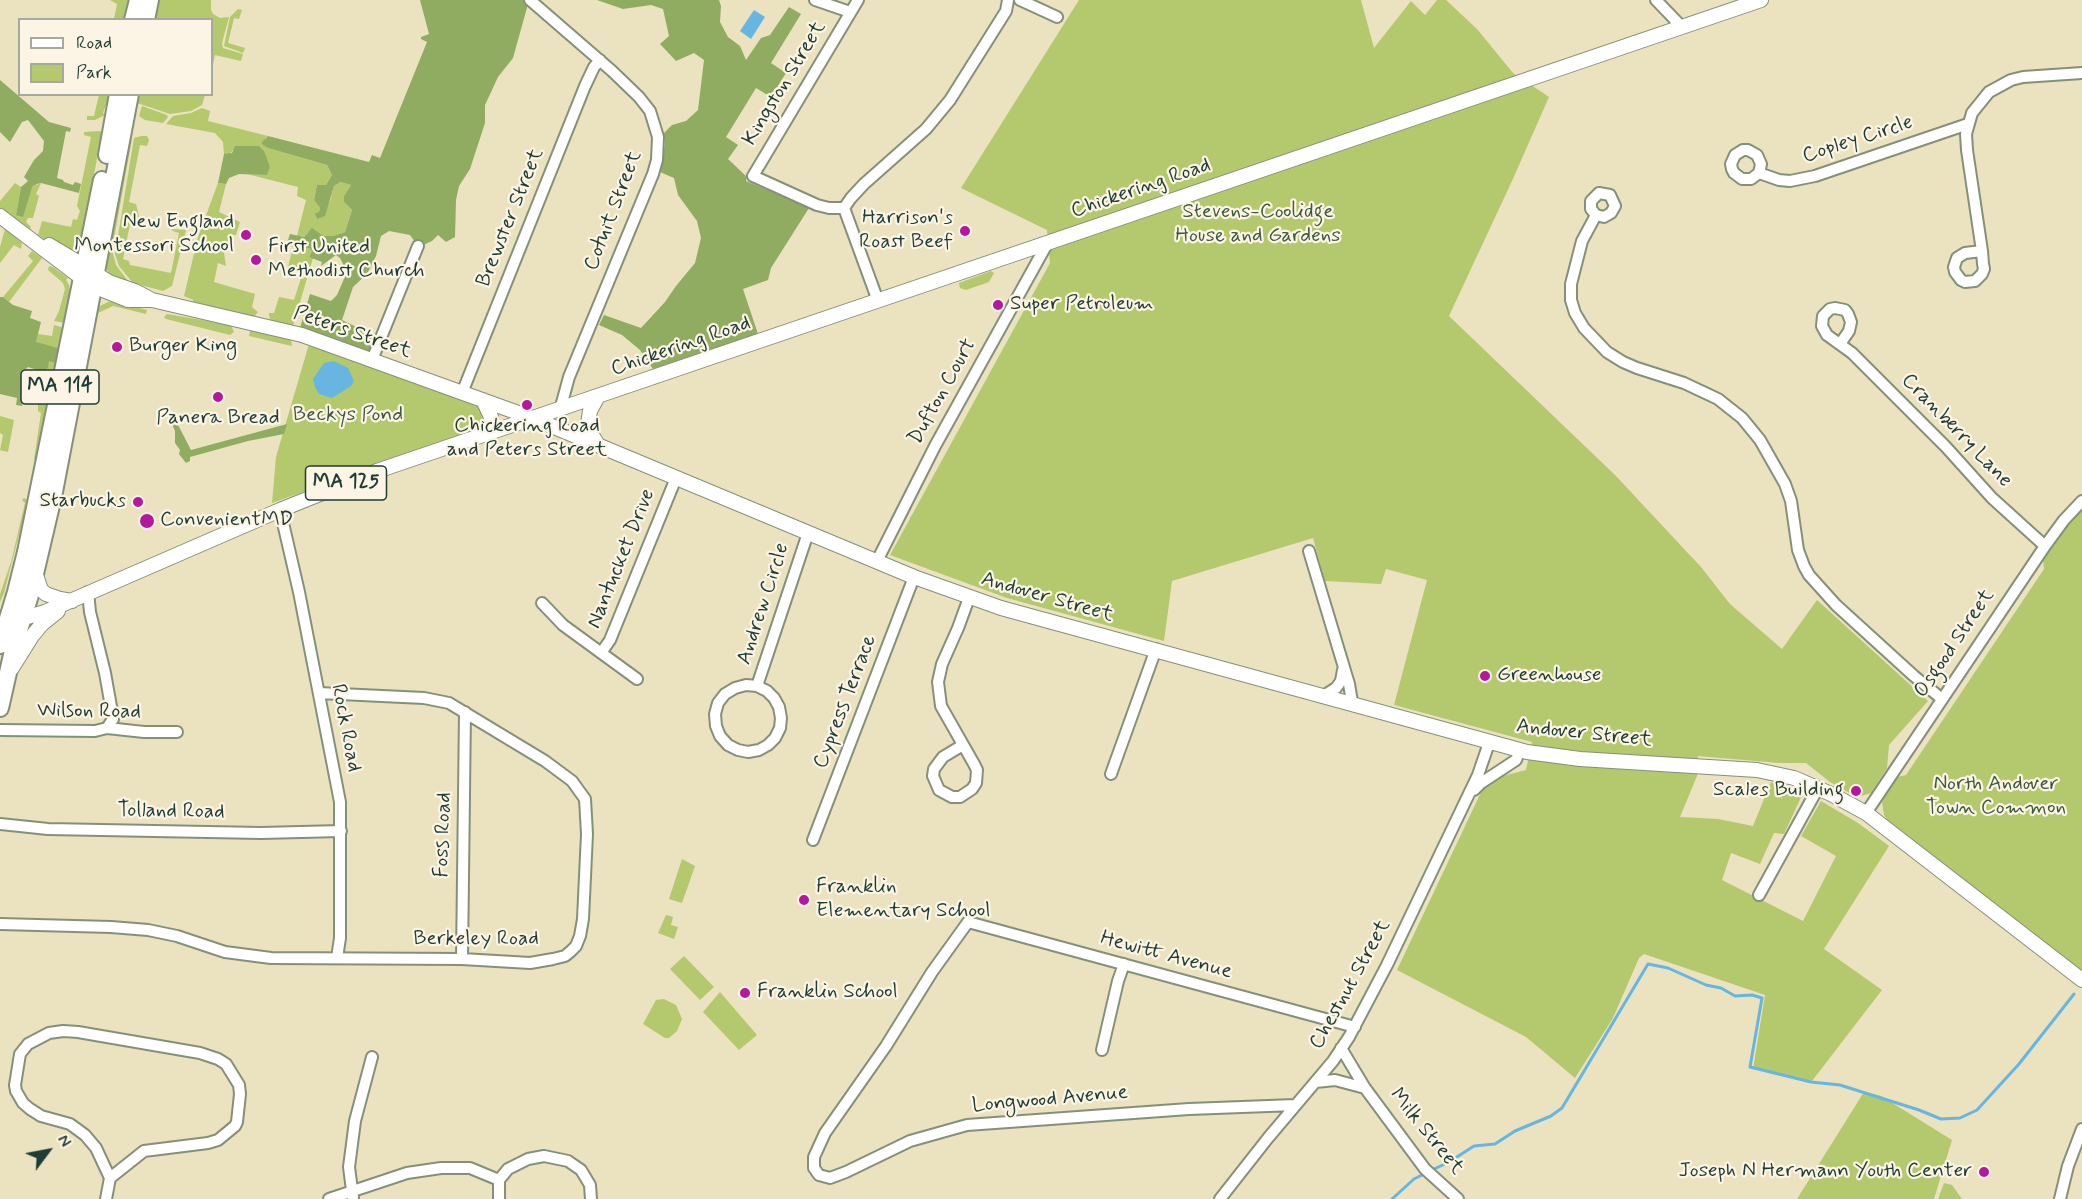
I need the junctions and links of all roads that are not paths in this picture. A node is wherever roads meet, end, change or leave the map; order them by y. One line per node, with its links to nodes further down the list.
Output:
1 (138, 0): 12 (highway)
2 (150, 0): 13 (highway)
3 (530, 0): 15 (street, Cotuit Street)
4 (815, 0): 10 (street, Kingston Street)
5 (858, 0): 10 (street, Kingston Street)
6 (1008, 0): 21 (street)
7 (1020, 0): 11 (street)
8 (1656, 0): 14 (street)
9 (1761, 0): 14 (main road, Chickering Road / MA 125)
10 (850, 12): 21 (street, Kingston Street)
11 (1058, 17)
12 (134, 18)
13 (146, 18)
14 (1682, 27): 24 (main road, Chickering Road / MA 125)
15 (600, 60): 31 (street, Brewster Street); 34 (street, Cotuit Street)
16 (2082, 73): 19 (street)
17 (118, 96): 27 (highway, MA 114)
18 (130, 96): 27 (highway, MA 114)
19 (1968, 124): 20 (street, Copley Circle); 26 (street)
20 (1759, 173)
21 (844, 208): 28 (street)
22 (0, 215): 27 (main road, Peters Street)
23 (1596, 215): 61 (street)
24 (1047, 244): 28 (main road, Chickering Road / MA 125); 44 (street, Dufton Court)
25 (418, 246): 30 (street)
26 (1982, 251)
27 (90, 277): 30 (main road, Peters Street); 45 (highway, MA 114); 51 (highway, MA 114)
28 (878, 302): 32 (main road, Chickering Road / MA 125)
29 (1840, 344): 42 (street, Cranberry Lane)
30 (372, 360): 31 (main road, Peters Street)
31 (462, 393): 33 (main road, Peters Street)
32 (597, 398): 34 (main road, Chickering Road / MA 125); 37 (main road)
33 (483, 400): 35 (main road, Peters Street); 36 (main road)
34 (560, 410): 35 (main road, Chickering Road / MA 125)
35 (535, 419): 36 (main road, MA 125); 37 (main road, Andover Street)
36 (487, 435): 40 (main road, MA 125)
37 (598, 446): 38 (main road, Andover Street)
38 (676, 478): 41 (main road, Andover Street); 54 (street, Nantucket Drive)
39 (2082, 501): 42 (street, Osgood Street)
40 (280, 510): 47 (main road, MA 125); 59 (street, Rock Road)
41 (808, 534): 44 (main road, Andover Street); 58 (street, Andrew Circle)
42 (2045, 546): 61 (street, Osgood Street)
43 (1309, 551): 55 (street)
44 (877, 561): 46 (main road, Andover Street)
45 (35, 573): 49 (main road); 51 (highway, MA 114)
46 (914, 577): 48 (main road, Andover Street); 77 (street, Cypress Terrace)
47 (88, 592): 49 (main road, MA 125); 65 (street)
48 (969, 598): 53 (main road, Andover Street); 69 (street)
49 (72, 601): 51 (main road, MA 125); 56 (main road, MA 125)
50 (542, 603): 54 (street)
51 (9, 621): 52 (highway, MA 114); 56 (highway, MA 114)
52 (0, 645)
53 (1156, 649): 60 (main road, Andover Street); 71 (street)
54 (602, 653): 57 (street)
55 (1343, 664): 60 (street); 62 (street)
56 (8, 675): 63 (highway, MA 114)
57 (637, 680)
58 (757, 686): 58 (street, Andrew Circle)
59 (319, 693): 64 (street, Berkeley Road); 76 (street, Rock Road)
60 (1325, 695): 62 (main road, Andover Street)
61 (1942, 699): 74 (street, Osgood Street)
62 (1352, 702): 68 (main road, Andover Street)
63 (0, 708)
64 (465, 712): 81 (street, Foss Road); 81 (street, Berkeley Road)
65 (107, 728): 66 (street, Wilson Road); 67 (street, Wilson Road)
66 (0, 730)
67 (177, 732)
68 (1489, 743): 70 (main road, Andover Street); 73 (street, Chestnut Street)
69 (963, 745): 69 (street)
70 (1520, 750): 72 (main road, Andover Street); 73 (street, Chestnut Street)
71 (1111, 774)
72 (1818, 788): 74 (main road, Andover Street); 78 (street)
73 (1465, 800): 84 (street, Chestnut Street)
74 (1866, 813): 83 (main road, Andover Street)
75 (0, 824): 76 (street, Tolland Road)
76 (341, 831): 80 (street, Rock Road)
77 (813, 840)
78 (1759, 895)
79 (0, 924): 80 (street, Berkeley Road)
80 (337, 958): 81 (street, Berkeley Road)
81 (462, 959)
82 (1124, 964): 84 (street, Hewitt Avenue); 86 (street); 92 (street, Hewitt Avenue)
83 (2080, 977)
84 (1355, 1027): 85 (street, Chestnut Street)
85 (1341, 1048): 88 (street, Chestnut Street); 89 (street, Milk Street)
86 (1102, 1050)
87 (372, 1057): 95 (street)
88 (1316, 1082): 89 (street, Milk Street); 90 (street, Chestnut Street)
89 (1365, 1088): 101 (street, Milk Street)
90 (1295, 1105): 92 (street, Longwood Avenue); 100 (street, Chestnut Street)
91 (2082, 1129): 102 (street)
92 (819, 1175)
93 (110, 1178): 93 (street); 96 (street)
94 (499, 1180): 95 (street); 98 (street); 99 (street)
95 (353, 1196): 97 (street)
96 (106, 1199)
97 (329, 1199)
98 (499, 1199)
99 (591, 1199)
100 (1220, 1199)
101 (1458, 1199)
102 (2060, 1199)

